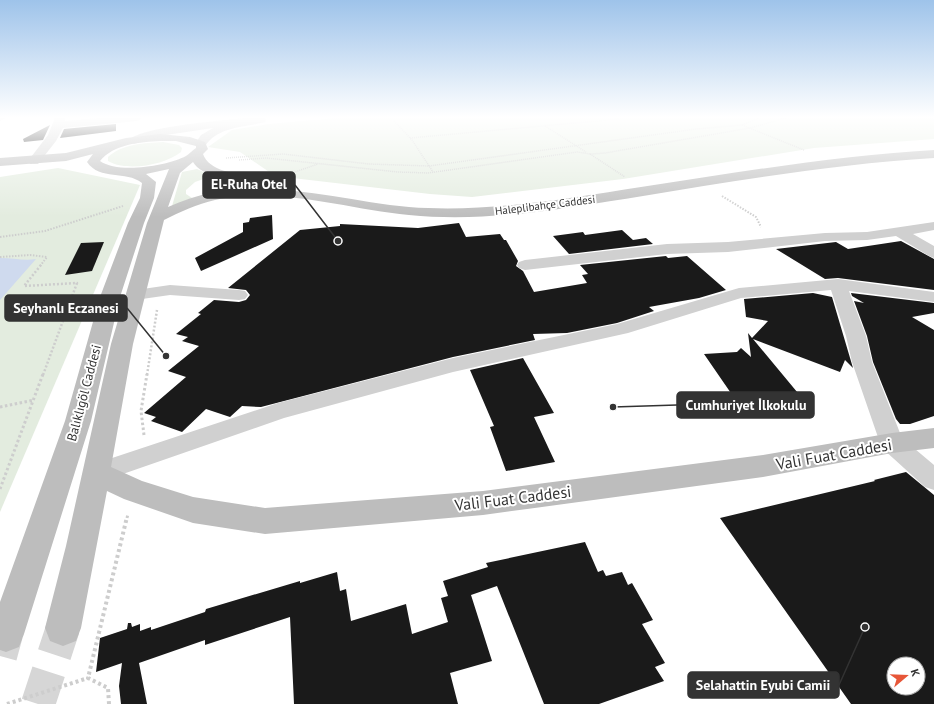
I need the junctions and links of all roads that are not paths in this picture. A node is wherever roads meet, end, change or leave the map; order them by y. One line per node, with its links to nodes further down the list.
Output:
1 (43, 151): 8 (street)
2 (93, 151): 8 (main road)
3 (106, 151): 12 (main road)
4 (197, 151): 10 (main road)
5 (202, 151): 10 (street)
6 (862, 151): 10 (main road, Haleplibahçe Caddesi)
7 (934, 154): 14 (main road, Haleplibahçe Caddesi)
8 (34, 161): 9 (main road)
9 (0, 162)
10 (201, 165): 13 (main road, Haleplibahçe Caddesi); 14 (main road); 15 (main road, Balıklıgöl Caddesi)
11 (0, 167): 12 (main road)
12 (97, 167): 13 (main road)
13 (121, 171): 15 (main road, Balıklıgöl Caddesi)
14 (230, 194): 15 (main road, Haleplibahçe Caddesi)
15 (151, 210): 21 (main road, Balıklıgöl Caddesi); 29 (main road, Balıklıgöl Caddesi)
16 (934, 226): 17 (street)
17 (900, 232): 18 (street); 19 (street)
18 (934, 254)
19 (526, 265)
20 (838, 284): 23 (street); 25 (street); 26 (street)
21 (135, 295): 22 (street); 26 (main road, Balıklıgöl Caddesi)
22 (239, 295)
23 (934, 297)
24 (934, 438): 25 (main road, Vali Fuat Caddesi)
25 (892, 444): 26 (main road, Vali Fuat Caddesi); 27 (street)
26 (97, 473): 28 (main road, Balıklıgöl Caddesi)
27 (934, 480)
28 (63, 628)
29 (6, 634)

